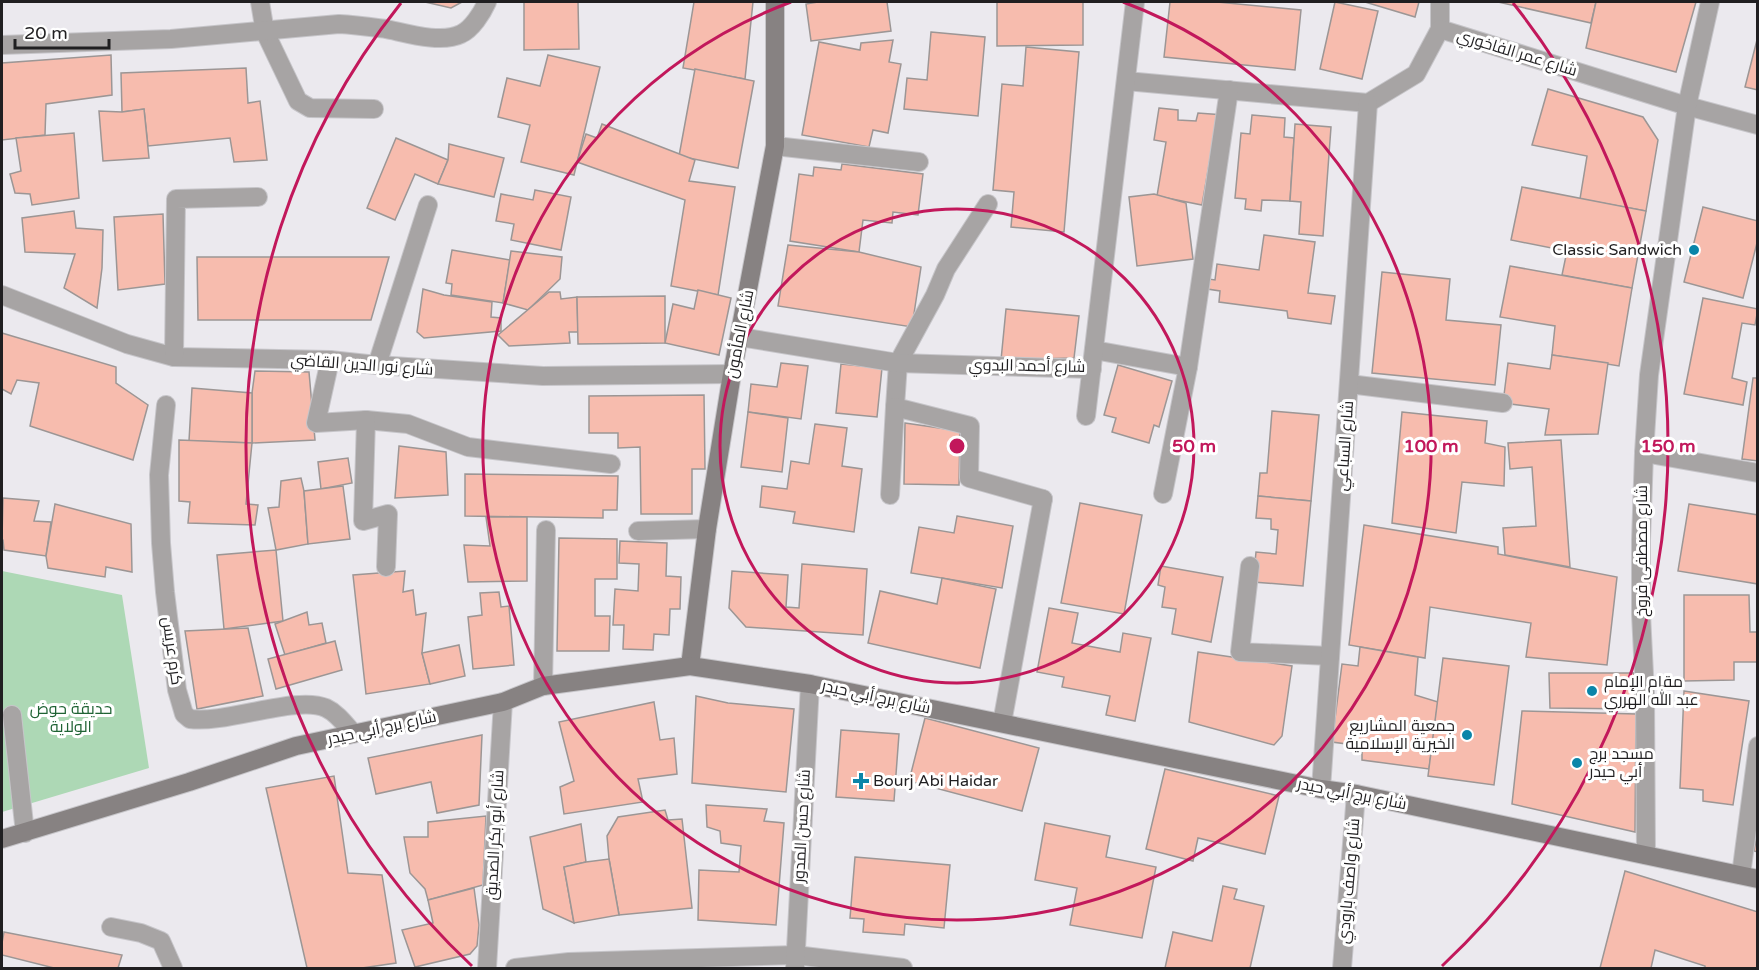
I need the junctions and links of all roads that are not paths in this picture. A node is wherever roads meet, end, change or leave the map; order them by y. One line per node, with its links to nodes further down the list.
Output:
1 (260, 2): 8 (street)
2 (486, 2): 8 (street)
3 (775, 2): 16 (street, شارع المأمون)
4 (1135, 2): 10 (street, شارع أحمد البدوي)
5 (1440, 2): 7 (street)
6 (1710, 2): 13 (street, شارع مصطفى فروخ)
7 (1440, 29): 12 (street, شارع عمر الفاخوري); 13 (street, شارع عمر الفاخوري)
8 (265, 32): 9 (street); 14 (street)
9 (2, 45)
10 (1126, 81): 11 (street); 25 (street, شارع أحمد البدوي)
11 (1229, 90): 12 (street); 28 (street)
12 (1368, 103): 30 (street, شارع السباعي)
13 (1687, 106): 15 (street, شارع عمر الفاخوري); 36 (street, شارع مصطفى فروخ)
14 (374, 109)
15 (1758, 125)
16 (776, 146): 17 (street); 22 (street, شارع المأمون)
17 (919, 162)
18 (258, 198): 23 (street)
19 (988, 204): 26 (street)
20 (428, 205): 27 (street)
21 (2, 295): 23 (street, شارع نور الدين القاضي)
22 (740, 337): 26 (street, شارع أحمد البدوي); 29 (street, شارع المأمون)
23 (174, 357): 24 (street, شارع نور الدين القاضي)
24 (330, 360): 27 (street, شارع نور الدين القاضي); 35 (street)
25 (1093, 360): 26 (street, شارع أحمد البدوي); 28 (street); 34 (street)
26 (898, 363): 33 (street)
27 (377, 365): 29 (street, شارع نور الدين القاضي)
28 (1188, 367): 39 (street)
29 (732, 374): 42 (street, شارع المأمون)
30 (1349, 384): 31 (street); 46 (street, شارع السباعي)
31 (1503, 403)
32 (166, 405): 53 (street, كرم عريس)
33 (895, 407): 40 (street); 52 (street)
34 (1086, 416)
35 (366, 420): 37 (street); 45 (street)
36 (1644, 453): 38 (street); 59 (street, شارع مصطفى فروخ)
37 (611, 464)
38 (1758, 473)
39 (1163, 494)
40 (890, 495)
41 (546, 530): 49 (street)
42 (707, 530): 43 (street); 47 (street, شارع المأمون)
43 (639, 531)
44 (1250, 566): 46 (street)
45 (386, 567)
46 (1330, 656): 55 (street, شارع السباعي)
47 (690, 666): 48 (street, شارع برج أبي حيدر); 49 (street, شارع برج أبي حيدر)
48 (810, 684): 52 (street, شارع برج أبي حيدر); 62 (street, شارع حسن المدور)
49 (543, 686): 50 (street, شارع برج أبي حيدر)
50 (503, 702): 53 (street, شارع برج أبي حيدر); 64 (street, شارع أبو بكر الصديق)
51 (12, 715): 57 (street)
52 (1002, 723): 55 (street, شارع برج أبي حيدر)
53 (353, 734): 57 (street, شارع برج أبي حيدر)
54 (1758, 746): 60 (street)
55 (1321, 789): 56 (street, شارع برج أبي حيدر)
56 (1356, 794): 59 (street, شارع برج أبي حيدر); 67 (street, شارع واصف بارودي)
57 (25, 833): 58 (street, شارع برج أبي حيدر)
58 (2, 839)
59 (1646, 855): 60 (street, شارع برج أبي حيدر)
60 (1749, 878)
61 (111, 927): 63 (street)
62 (795, 962): 65 (street); 66 (street)
63 (173, 969)
64 (487, 969)
65 (515, 969)
66 (903, 969)
67 (1342, 969)

